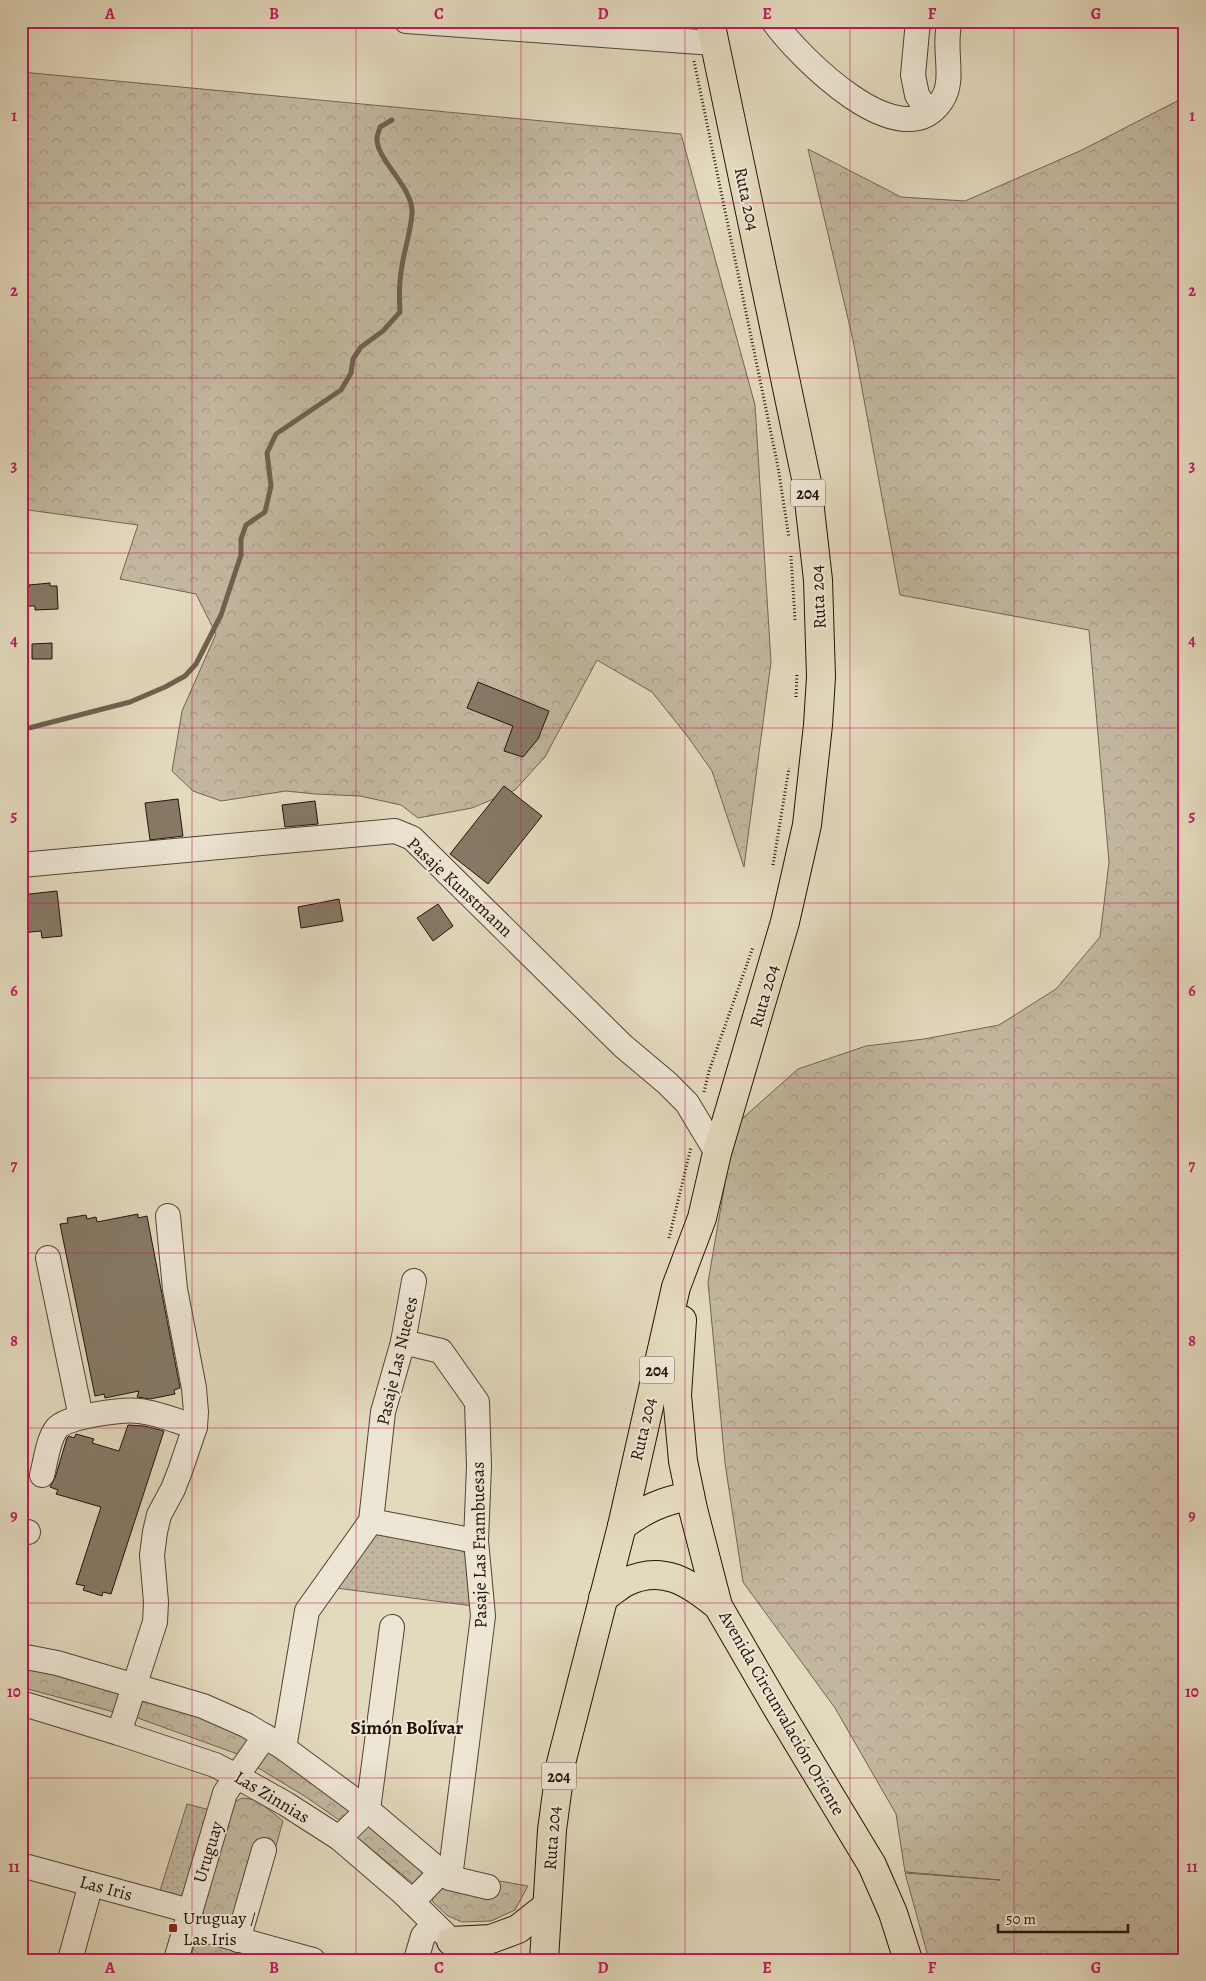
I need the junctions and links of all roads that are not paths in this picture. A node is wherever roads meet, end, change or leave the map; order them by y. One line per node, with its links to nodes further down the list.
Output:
1 (406, 21): 5 (street)
2 (773, 21): 6 (street)
3 (918, 21): 6 (street)
4 (950, 21): 6 (street)
5 (712, 32): 8 (main road, Ruta 204 / 204)
6 (929, 113)
7 (21, 865): 8 (street, Pasaje Kunstmann)
8 (717, 1153): 10 (main road, Ruta 204 / 204)
9 (168, 1216): 15 (street)
10 (702, 1218): 17 (main road, Avenida Circunvalación Oriente); 19 (main road, Ruta 204 / 204)
11 (48, 1258): 14 (street)
12 (414, 1281): 13 (street, Pasaje Las Nueces)
13 (403, 1342): 18 (street, Pasaje Las Nueces); 20 (street, Pasaje Las Frambuesas)
14 (81, 1418): 15 (street); 16 (street)
15 (195, 1427): 25 (street)
16 (42, 1475)
17 (690, 1496): 19 (main road); 22 (main road, Avenida Circunvalación Oriente)
18 (371, 1521): 20 (street); 28 (street, Pasaje Las Nueces)
19 (622, 1526): 21 (main road, Ruta 204 / 204)
20 (476, 1542): 34 (street, Pasaje Las Frambuesas)
21 (603, 1598): 22 (main road); 38 (main road, Ruta 204 / 204)
22 (718, 1606): 48 (main road, Avenida Circunvalación Oriente)
23 (392, 1627): 30 (street)
24 (21, 1656): 25 (street)
25 (135, 1687): 27 (street); 28 (street)
26 (21, 1703): 27 (street, Las Zinnias)
27 (119, 1732): 29 (street, Las Zinnias)
28 (275, 1742): 29 (street, Uruguay); 30 (street)
29 (236, 1776): 31 (street, Las Zinnias); 39 (street, Uruguay)
30 (368, 1810): 31 (street); 34 (street)
31 (339, 1838): 37 (street, Las Zinnias)
32 (264, 1850): 40 (street)
33 (21, 1865): 35 (street, Las Iris)
34 (446, 1875): 36 (street); 37 (street)
35 (91, 1884): 39 (street, Las Iris); 43 (street)
36 (488, 1887)
37 (412, 1902): 41 (street, Las Zinnias)
38 (547, 1906): 41 (main road); 47 (main road, Ruta 204 / 204)
39 (188, 1918): 40 (street, Las Iris); 44 (street, Uruguay)
40 (238, 1940): 42 (street, Las Iris)
41 (460, 1947): 46 (street)
42 (288, 1956): 45 (street, Las Iris)
43 (70, 1960)
44 (176, 1960)
45 (313, 1960)
46 (416, 1960)
47 (544, 1960)
48 (908, 1960)

